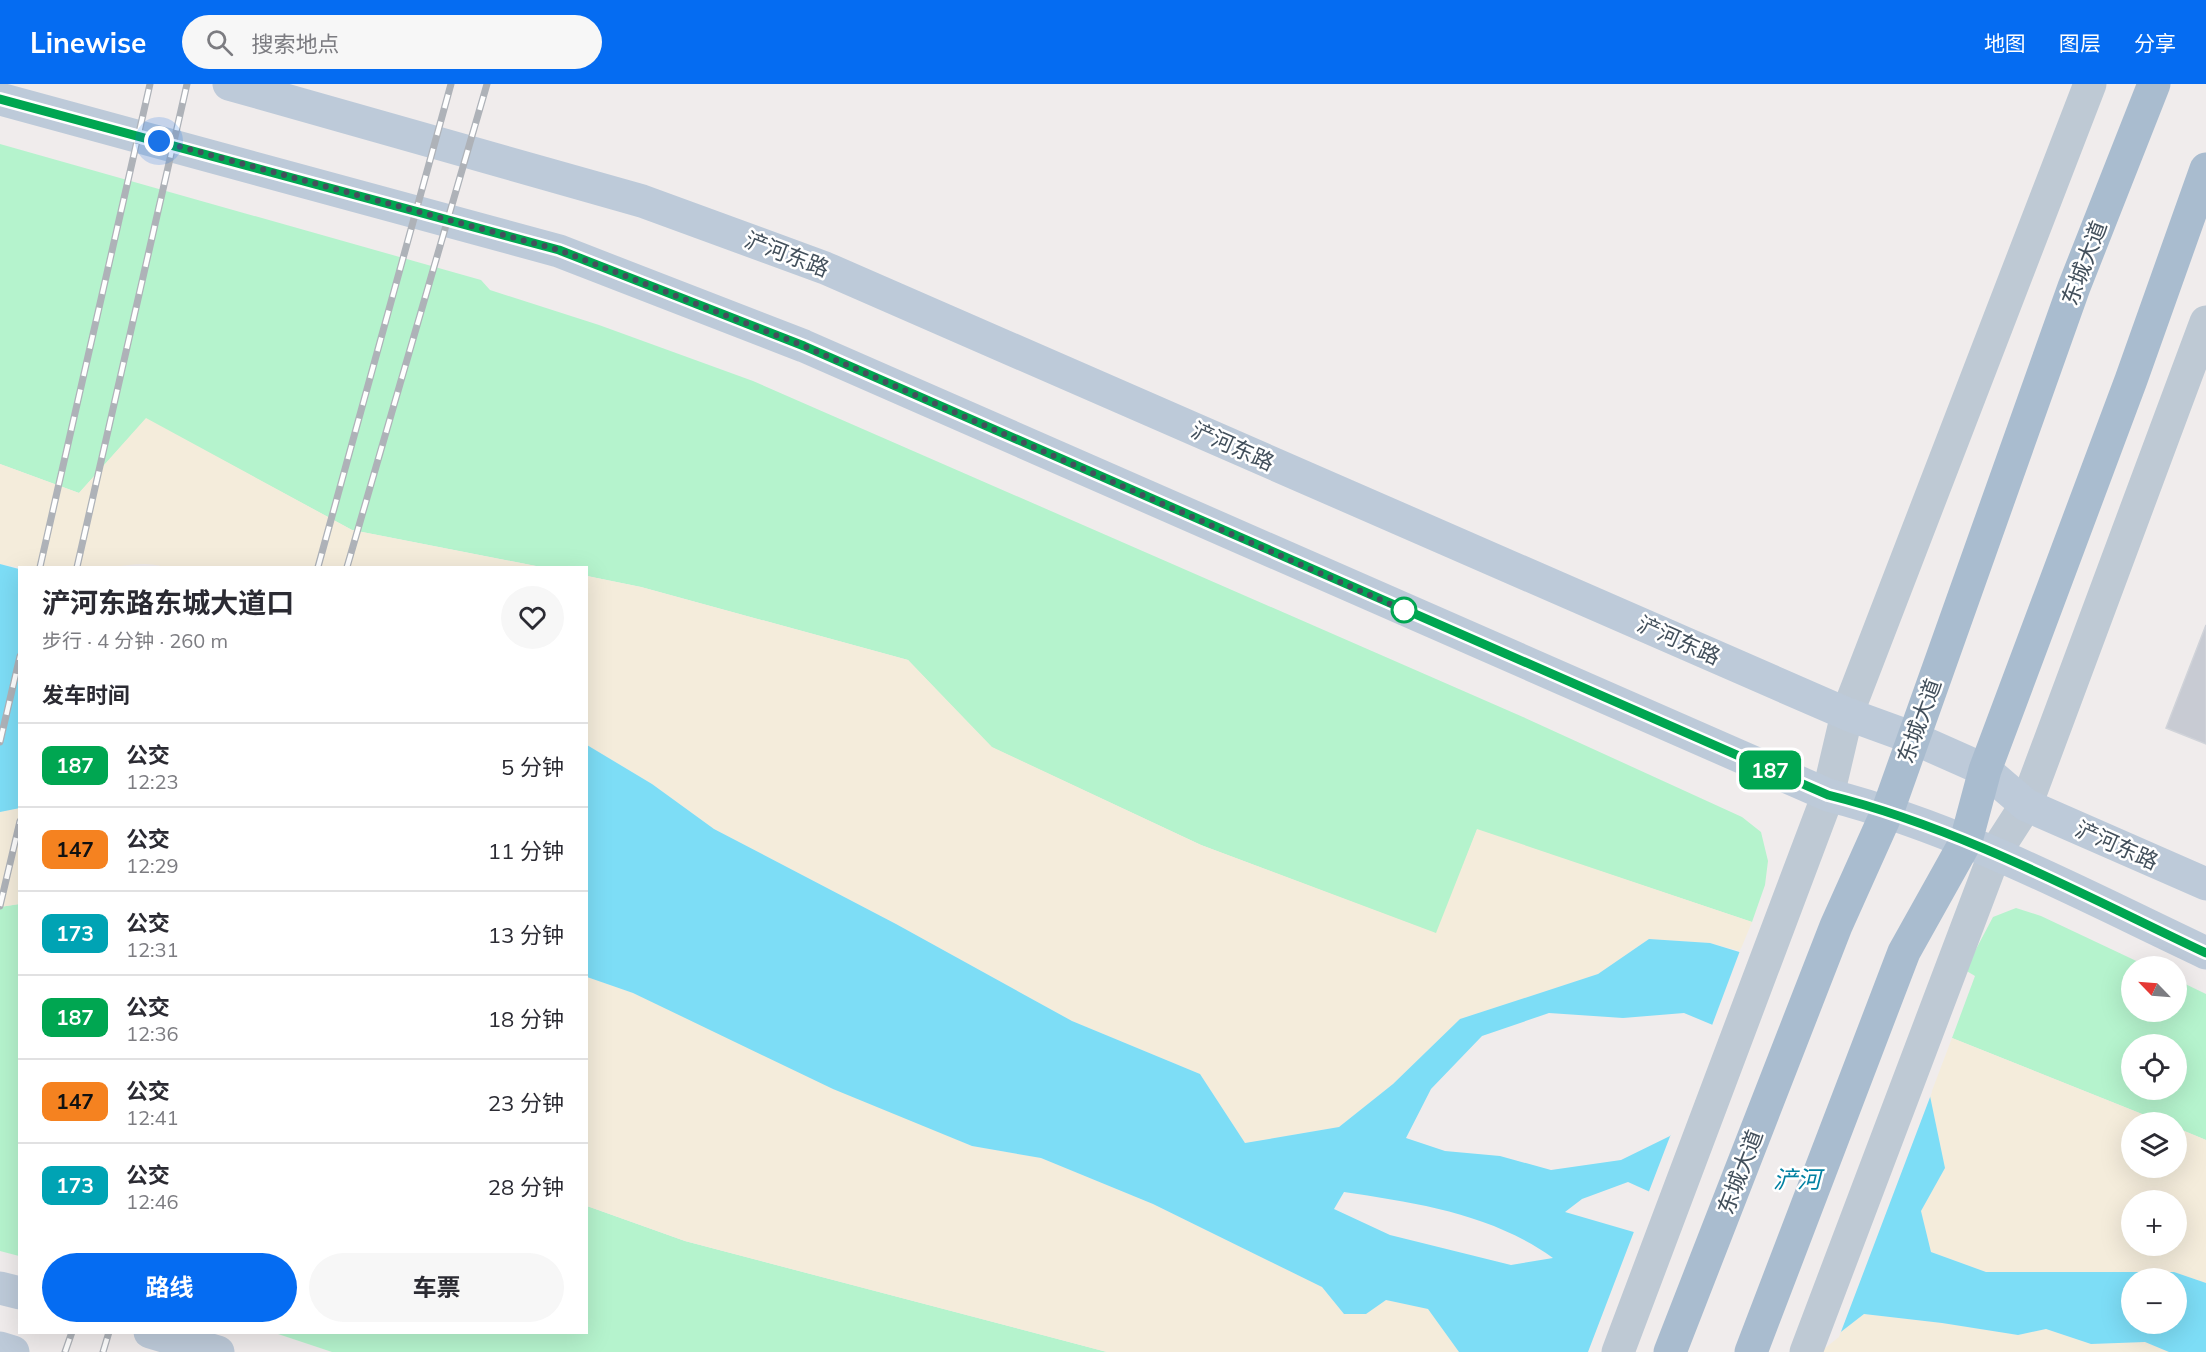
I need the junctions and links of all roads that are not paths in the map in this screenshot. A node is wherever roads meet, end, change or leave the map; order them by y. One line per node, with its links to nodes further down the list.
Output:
1 (229, 84): 7 (main road, 浐河东路)
2 (2090, 84): 7 (street)
3 (2154, 84): 8 (main road, 东城大道)
4 (0, 99): 10 (main road)
5 (2206, 169): 9 (main road)
6 (2206, 322): 11 (street)
7 (1847, 714): 8 (main road, 浐河东路); 10 (street)
8 (1913, 738): 9 (main road, 浐河东路); 12 (main road, 东城大道)
9 (1985, 770): 11 (main road, 浐河东路); 13 (main road)
10 (1828, 795): 12 (main road); 22 (street)
11 (2026, 805): 13 (street); 14 (main road, 浐河东路)
12 (1888, 810): 13 (main road); 23 (main road, 东城大道)
13 (1981, 847): 15 (main road); 24 (main road); 25 (street)
14 (2206, 884)
15 (2206, 953)
16 (0, 1288): 17 (main road)
17 (18, 1292)
18 (157, 1334): 21 (main road)
19 (0, 1348): 20 (main road)
20 (13, 1352)
21 (218, 1352)
22 (1618, 1352)
23 (1671, 1352)
24 (1751, 1352)
25 (1806, 1352)

